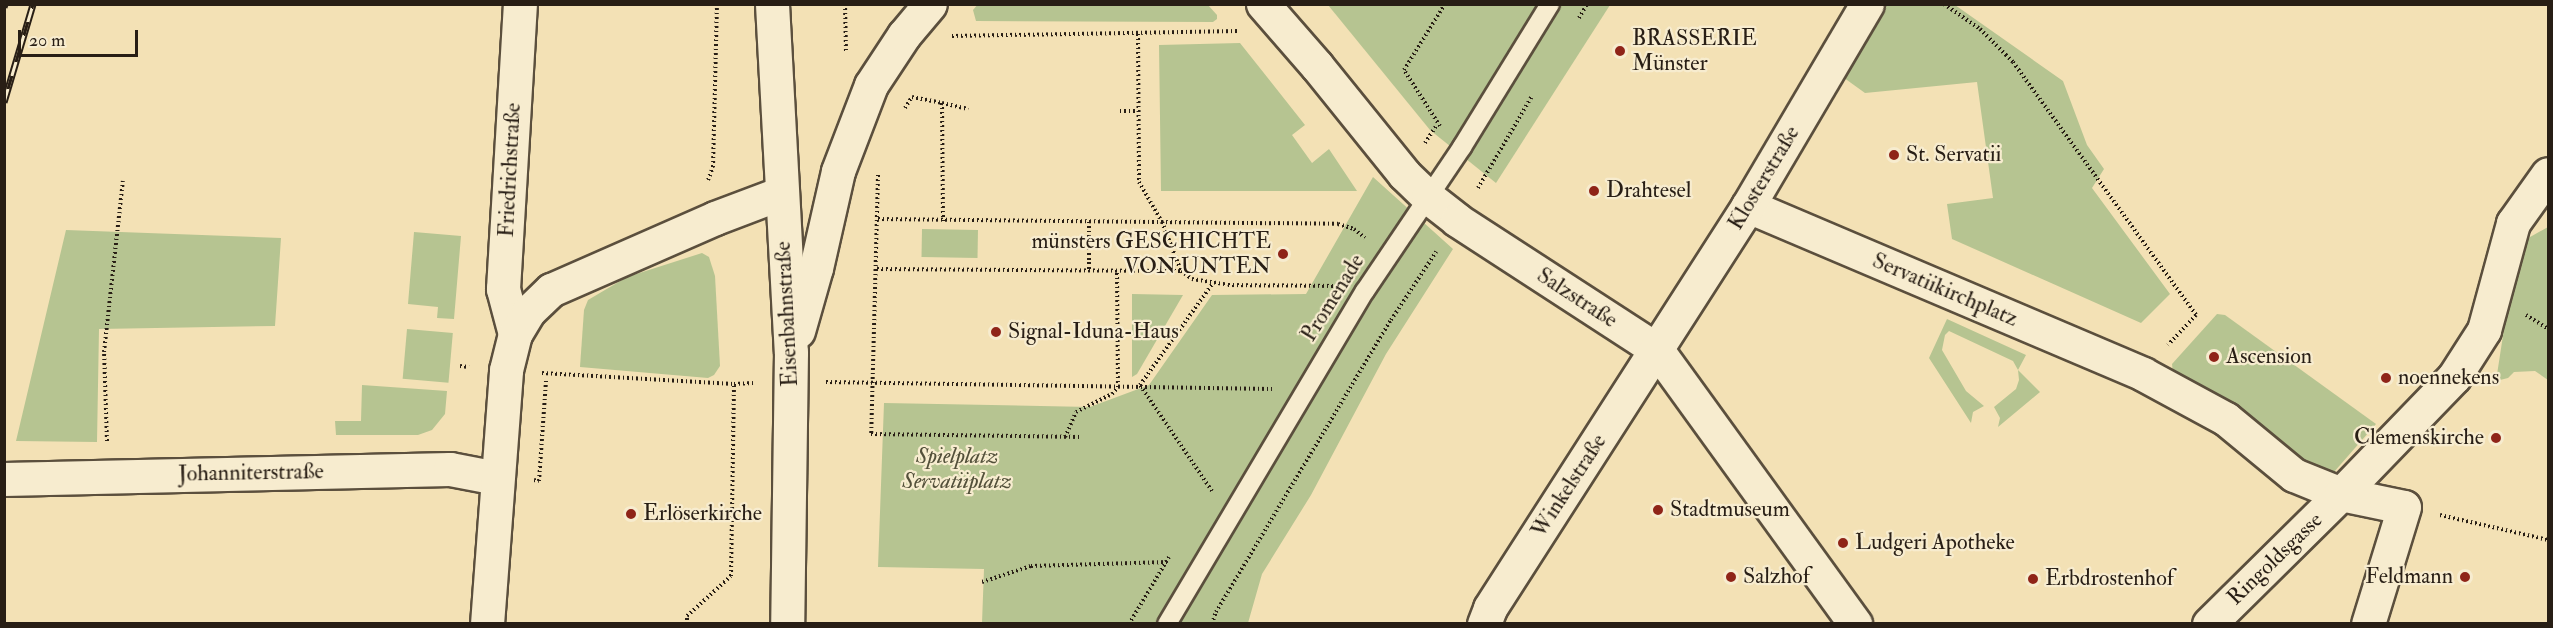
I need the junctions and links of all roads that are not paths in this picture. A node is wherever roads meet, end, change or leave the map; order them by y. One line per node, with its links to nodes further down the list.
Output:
1 (520, 4): 11 (street, Friedrichstraße)
2 (772, 4): 8 (street, Eisenbahnstraße)
3 (930, 4): 13 (street)
4 (1550, 4): 9 (lane, Promenade)
5 (1867, 4): 10 (street, Klosterstraße)
6 (1266, 8): 9 (street, Salzstraße)
7 (2548, 174): 16 (street, Ringoldsgasse)
8 (781, 193): 11 (street, Friedrichstraße); 13 (street, Eisenbahnstraße)
9 (1428, 197): 12 (street, Salzstraße); 19 (lane, Promenade)
10 (1748, 206): 12 (street, Klosterstraße); 16 (street, Servatiikirchplatz)
11 (515, 334): 14 (street, Friedrichstraße)
12 (1657, 350): 20 (street, Winkelstraße); 21 (street, Salzstraße)
13 (791, 366): 18 (street, Eisenbahnstraße)
14 (497, 478): 15 (street, Johanniterstraße); 17 (street, Friedrichstraße)
15 (4, 480)
16 (2341, 494): 22 (street, Ringoldsgasse); 23 (street, Servatiikirchplatz)
17 (487, 624)
18 (787, 624)
19 (1167, 624)
20 (1484, 624)
21 (1855, 624)
22 (2209, 624)
23 (2368, 624)

